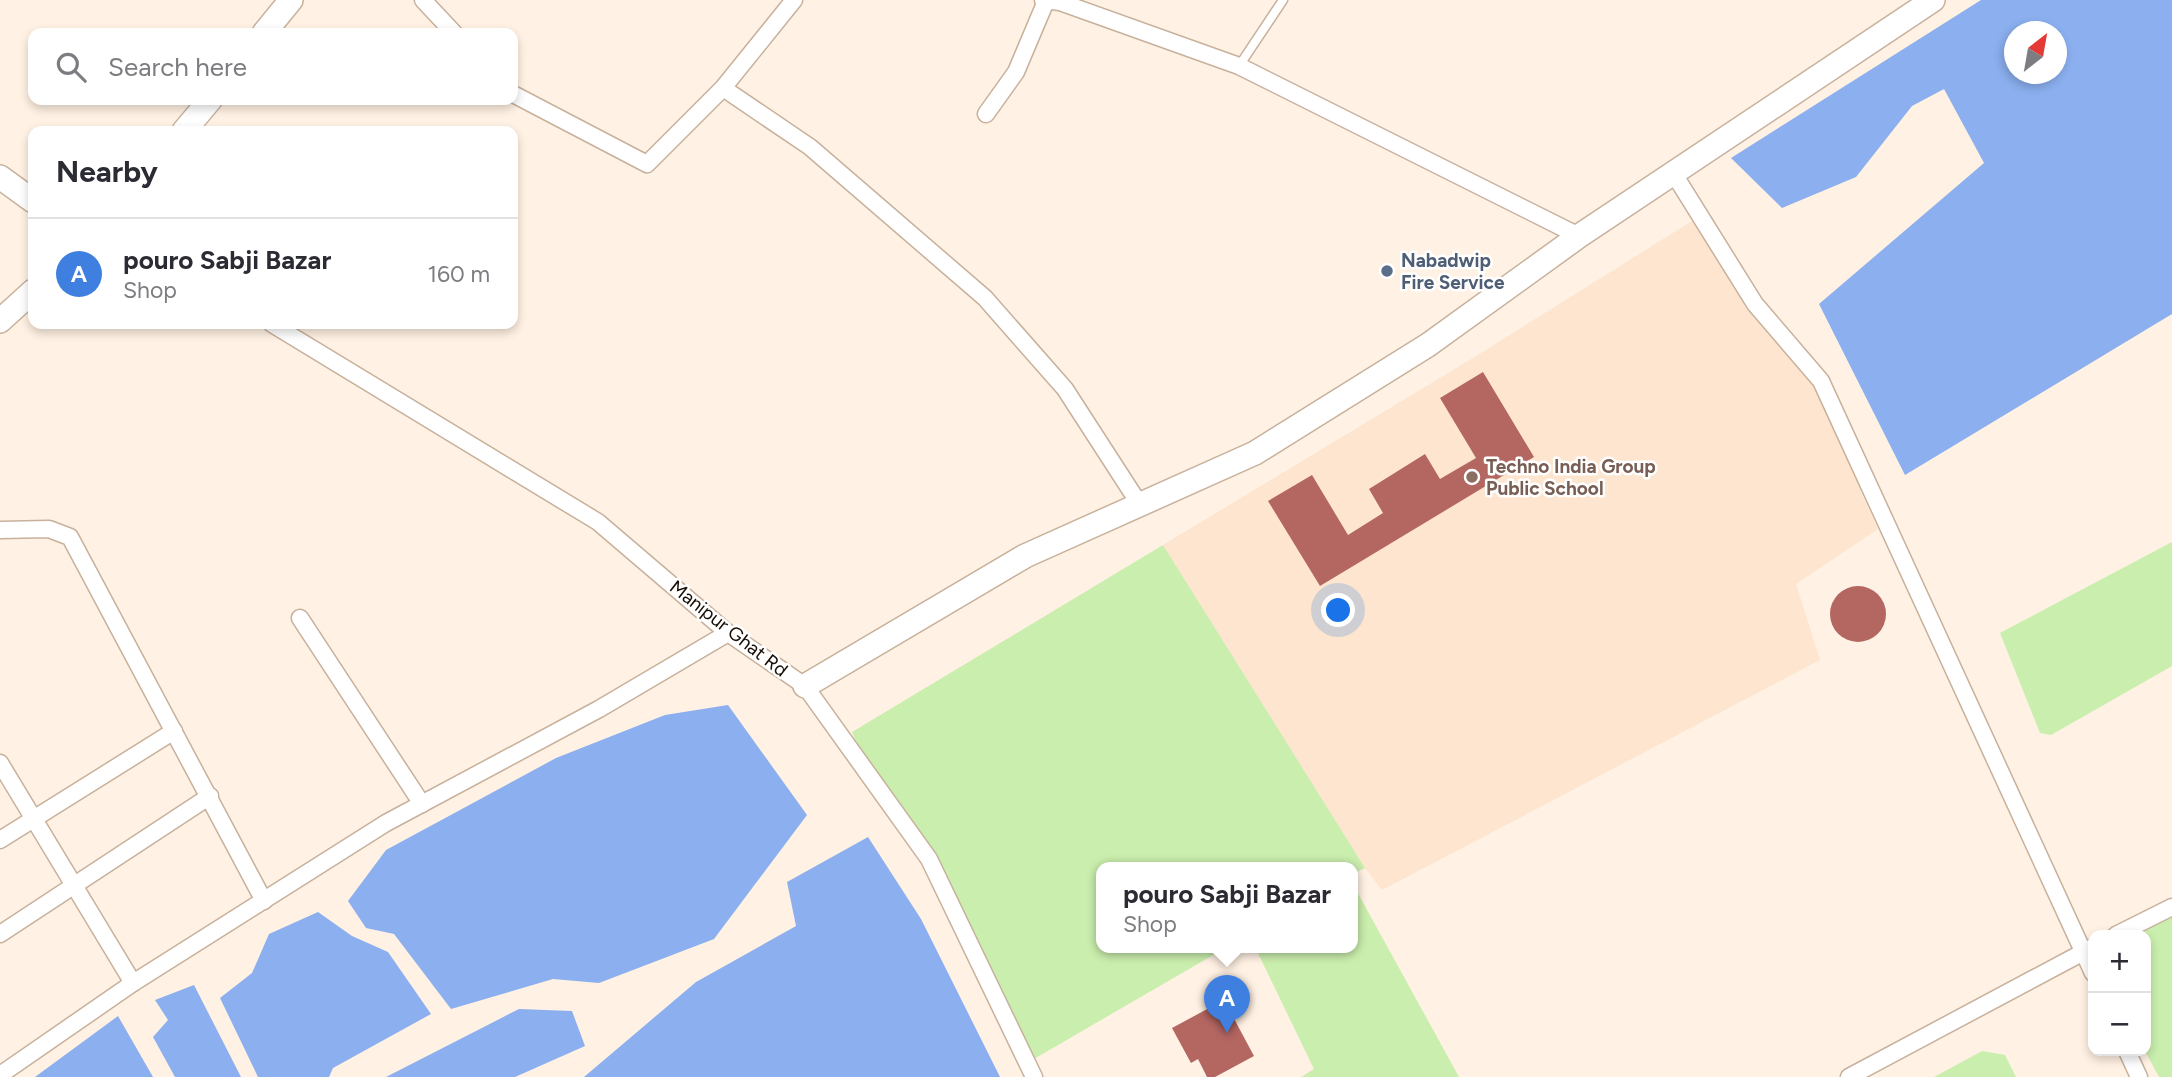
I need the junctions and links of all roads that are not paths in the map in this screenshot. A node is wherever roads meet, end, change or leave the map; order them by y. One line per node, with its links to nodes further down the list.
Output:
1 (291, 0): 7 (street)
2 (423, 0): 8 (street)
3 (793, 0): 10 (street)
4 (1283, 0): 9 (lane)
5 (1933, 0): 15 (street)
6 (1044, 1): 9 (street); 13 (street)
7 (268, 28)
8 (449, 28)
9 (1240, 66): 18 (street)
10 (723, 88): 11 (street); 22 (street)
11 (518, 97)
12 (206, 105): 14 (street)
13 (986, 114)
14 (188, 126)
15 (1674, 174): 18 (street); 38 (street)
16 (0, 177): 17 (street)
17 (28, 197)
18 (1579, 236): 22 (street)
19 (28, 295): 20 (street)
20 (0, 320)
21 (280, 329): 25 (street, Manipur Ghat Rd)
22 (1140, 505): 26 (street)
23 (0, 530): 27 (street)
24 (300, 618): 30 (street)
25 (728, 632): 26 (street, Manipur Ghat Rd); 30 (street)
26 (804, 686): 43 (street, Manipur Ghat Rd)
27 (174, 731): 29 (street); 31 (street)
28 (0, 763): 31 (street)
29 (209, 796): 33 (street); 34 (street)
30 (422, 804): 34 (street)
31 (32, 819): 32 (street); 33 (street)
32 (0, 840)
33 (72, 886): 37 (street); 40 (street)
34 (264, 901): 40 (street)
35 (2172, 907): 36 (street)
36 (2126, 930)
37 (0, 934)
38 (2088, 947)
39 (2088, 950): 44 (street)
40 (132, 983): 42 (street)
41 (2129, 1056): 45 (street)
42 (0, 1075)
43 (1034, 1077)
44 (1849, 1077)
45 (2139, 1077)

